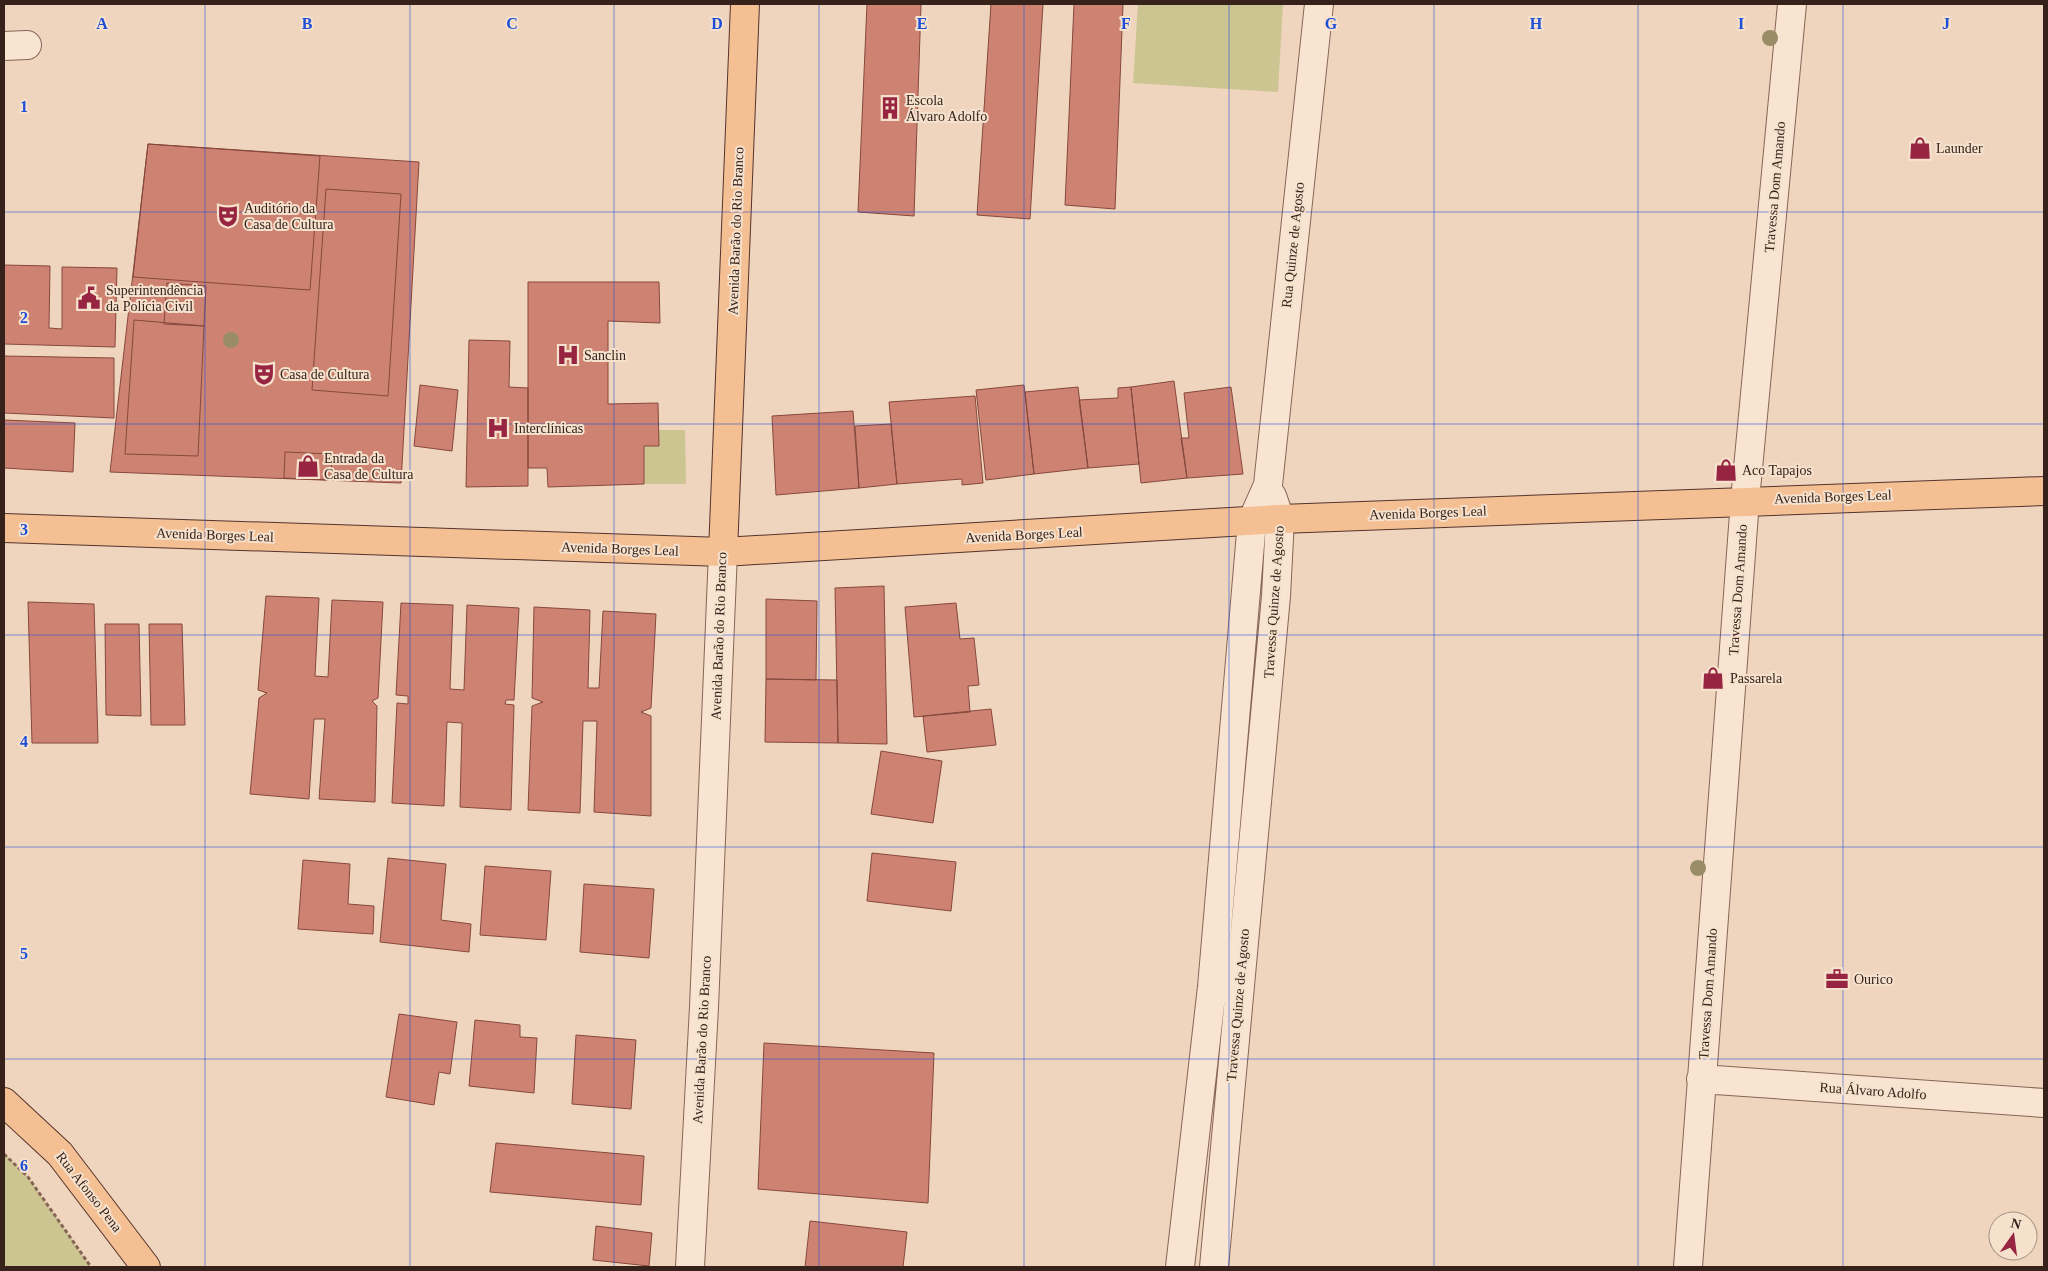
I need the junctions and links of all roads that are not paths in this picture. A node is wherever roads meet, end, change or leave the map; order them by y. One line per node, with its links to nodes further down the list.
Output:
1 (745, 4): 10 (main road, Avenida Barão do Rio Branco)
2 (1319, 4): 4 (street, Rua Quinze de Agosto)
3 (1792, 4): 6 (street, Travessa Dom Amando)
4 (1268, 485): 7 (street, Travessa Quinze de Agosto); 8 (street, Travessa Quinze de Agosto)
5 (2044, 491): 6 (main road, Avenida Borges Leal)
6 (1745, 500): 7 (main road, Avenida Borges Leal); 13 (street, Travessa Dom Amando)
7 (1280, 519): 8 (main road, Avenida Borges Leal); 12 (street, Travessa Quinze de Agosto)
8 (1252, 522): 10 (main road, Avenida Borges Leal); 11 (street, Travessa Quinze de Agosto)
9 (4, 528): 10 (main road, Avenida Borges Leal)
10 (723, 552): 19 (street, Avenida Barão do Rio Branco)
11 (1212, 987): 12 (street); 16 (street, Travessa Quinze de Agosto)
12 (1240, 988): 17 (street, Travessa Quinze de Agosto)
13 (1701, 1079): 15 (street, Rua Álvaro Adolfo); 20 (street, Travessa Dom Amando)
14 (4, 1102): 18 (main road, Rua Afonso Pena)
15 (2044, 1102)
16 (1180, 1264): 17 (street)
17 (1214, 1266)
18 (146, 1267)
19 (690, 1267)
20 (1688, 1267)

